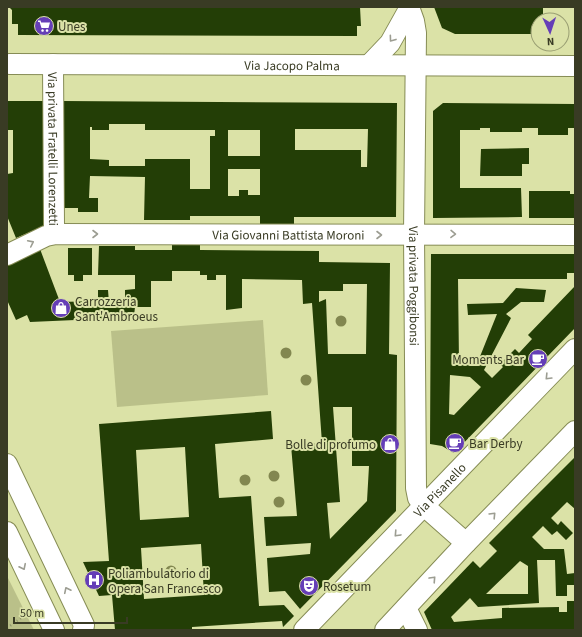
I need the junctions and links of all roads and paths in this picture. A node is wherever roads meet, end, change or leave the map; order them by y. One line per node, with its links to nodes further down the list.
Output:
1 (409, 8): 4 (street, one-way to 4); 5 (street, Via privata Poggibonsi)
2 (9, 64): 3 (street, Via Jacopo Palma)
3 (53, 64): 4 (street, Via Jacopo Palma); 7 (street, Via privata Fratelli Lorenzetti)
4 (369, 66): 5 (street, Via Jacopo Palma)
5 (416, 66): 6 (street, Via Jacopo Palma); 8 (street, Via privata Poggibonsi)
6 (575, 66)
7 (56, 234): 8 (street, Via Giovanni Battista Moroni, one-way to 8); 10 (street, Via Giovanni Battista Moroni, one-way to 7)
8 (414, 234): 9 (street, Via Giovanni Battista Moroni, one-way to 9); 14 (street, Via privata Poggibonsi)
9 (575, 235)
10 (7, 255)
11 (575, 349): 14 (street, Via Pisanello, one-way to 14)
12 (575, 431): 16 (street, one-way to 12)
13 (7, 464): 21 (street, one-way to 13)
14 (423, 505): 16 (street); 22 (street, Via Pisanello, one-way to 22)
15 (7, 532): 17 (street, one-way to 17)
16 (466, 543): 18 (street, one-way to 16)
17 (41, 605): 19 (path); 20 (street)
18 (406, 608): 23 (street); 24 (street)
19 (7, 628)
20 (54, 630)
21 (83, 630)
22 (304, 630)
23 (384, 630)
24 (417, 630)

